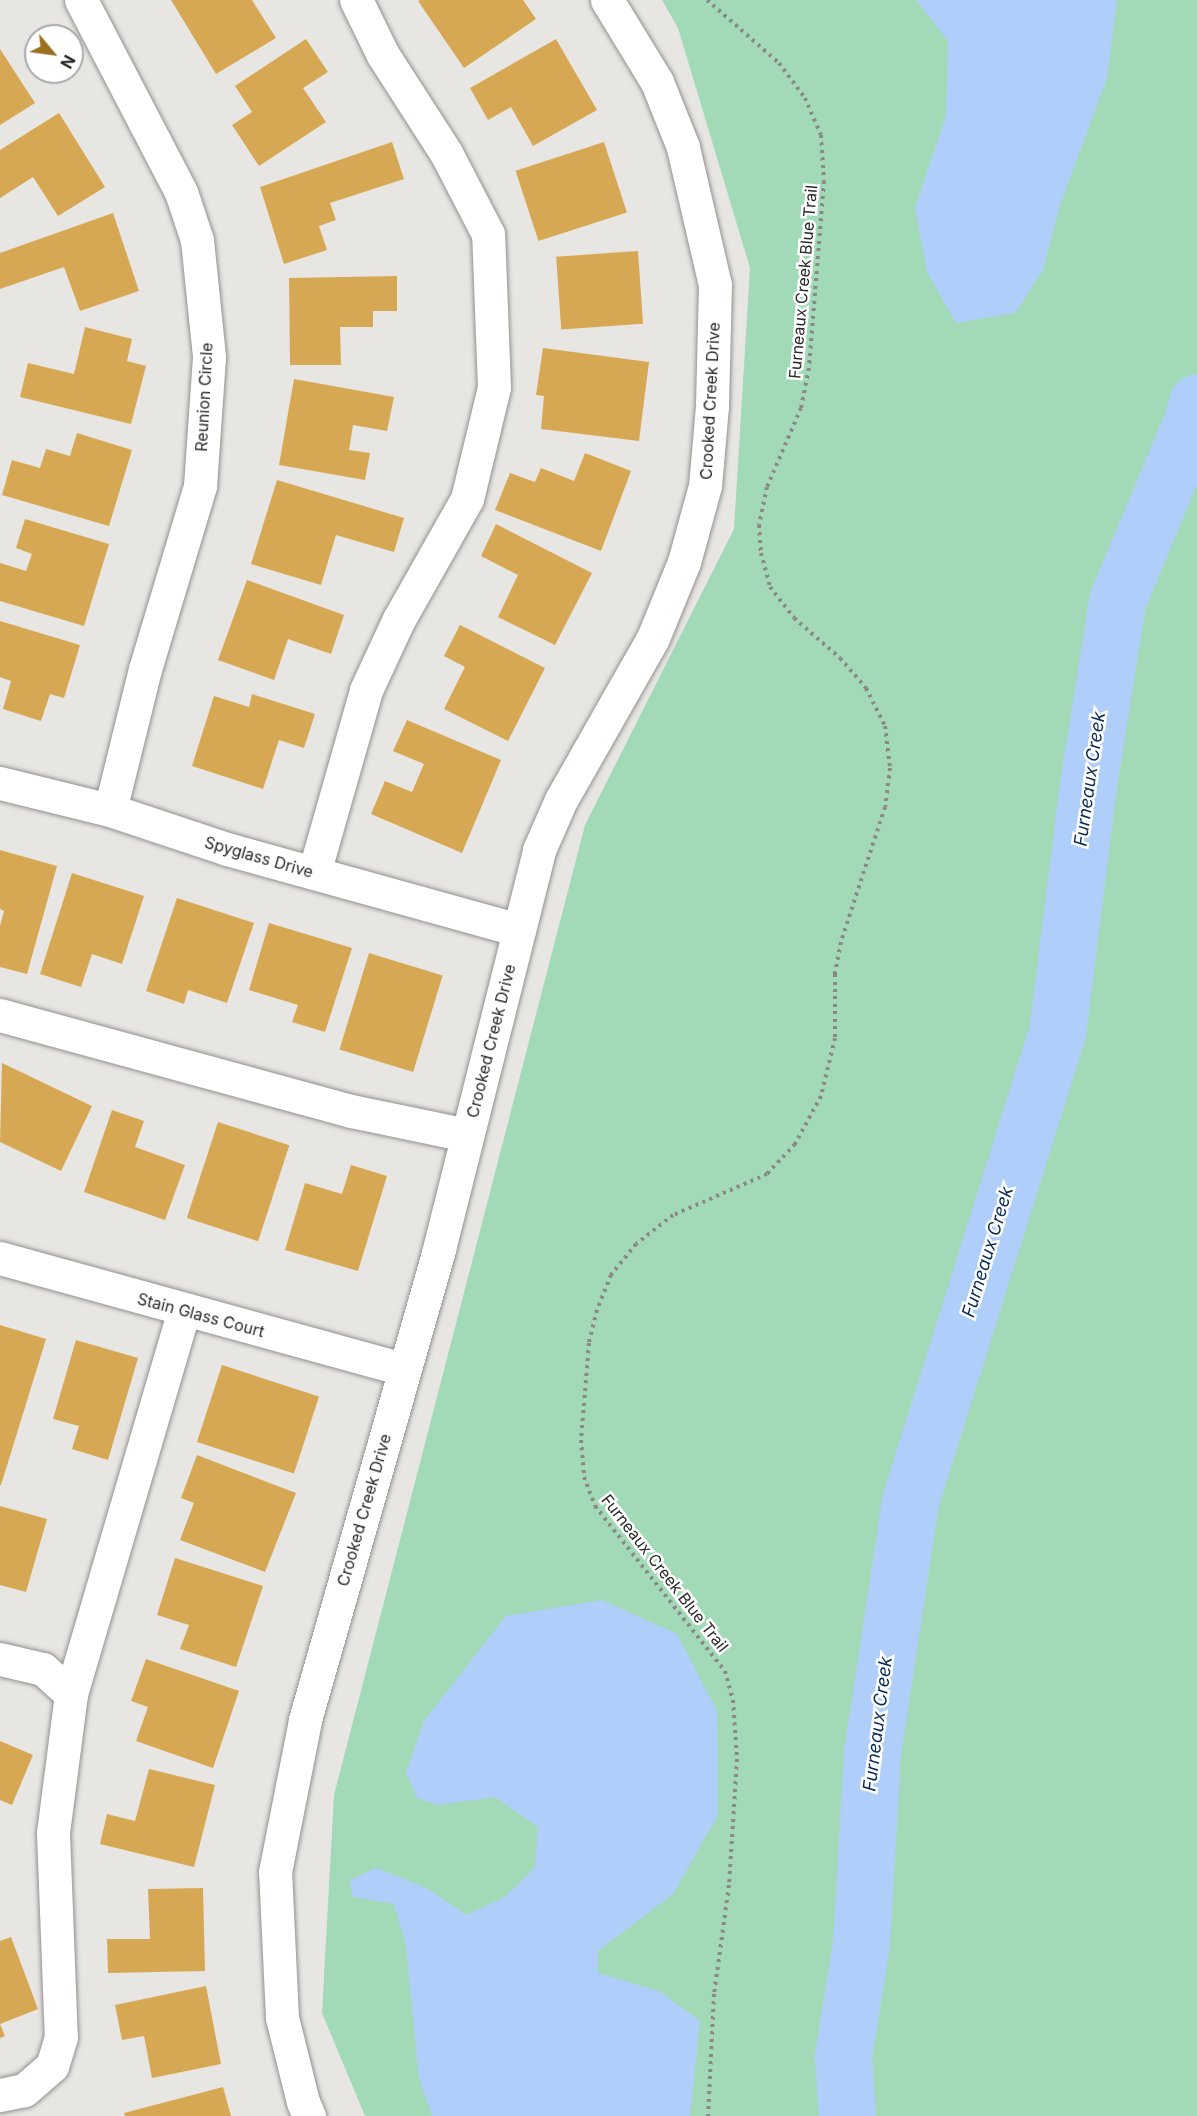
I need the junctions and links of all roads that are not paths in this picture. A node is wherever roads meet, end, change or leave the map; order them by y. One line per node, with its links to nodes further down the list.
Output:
1 (81, 0): 5 (street, Reunion Circle)
2 (356, 0): 6 (street)
3 (607, 0): 7 (street, Crooked Creek Drive)
4 (0, 783): 5 (street, Spyglass Drive)
5 (110, 810): 6 (street, Spyglass Drive)
6 (314, 873): 7 (street, Spyglass Drive)
7 (519, 930): 9 (street, Crooked Creek Drive)
8 (0, 1015): 9 (street)
9 (467, 1135): 12 (street, Crooked Creek Drive)
10 (0, 1258): 11 (street, Stain Glass Court)
11 (184, 1311): 12 (street, Stain Glass Court); 14 (street)
12 (403, 1369): 16 (street, Crooked Creek Drive)
13 (0, 1659): 14 (street)
14 (71, 1694): 15 (street)
15 (0, 2095)
16 (309, 2116)

